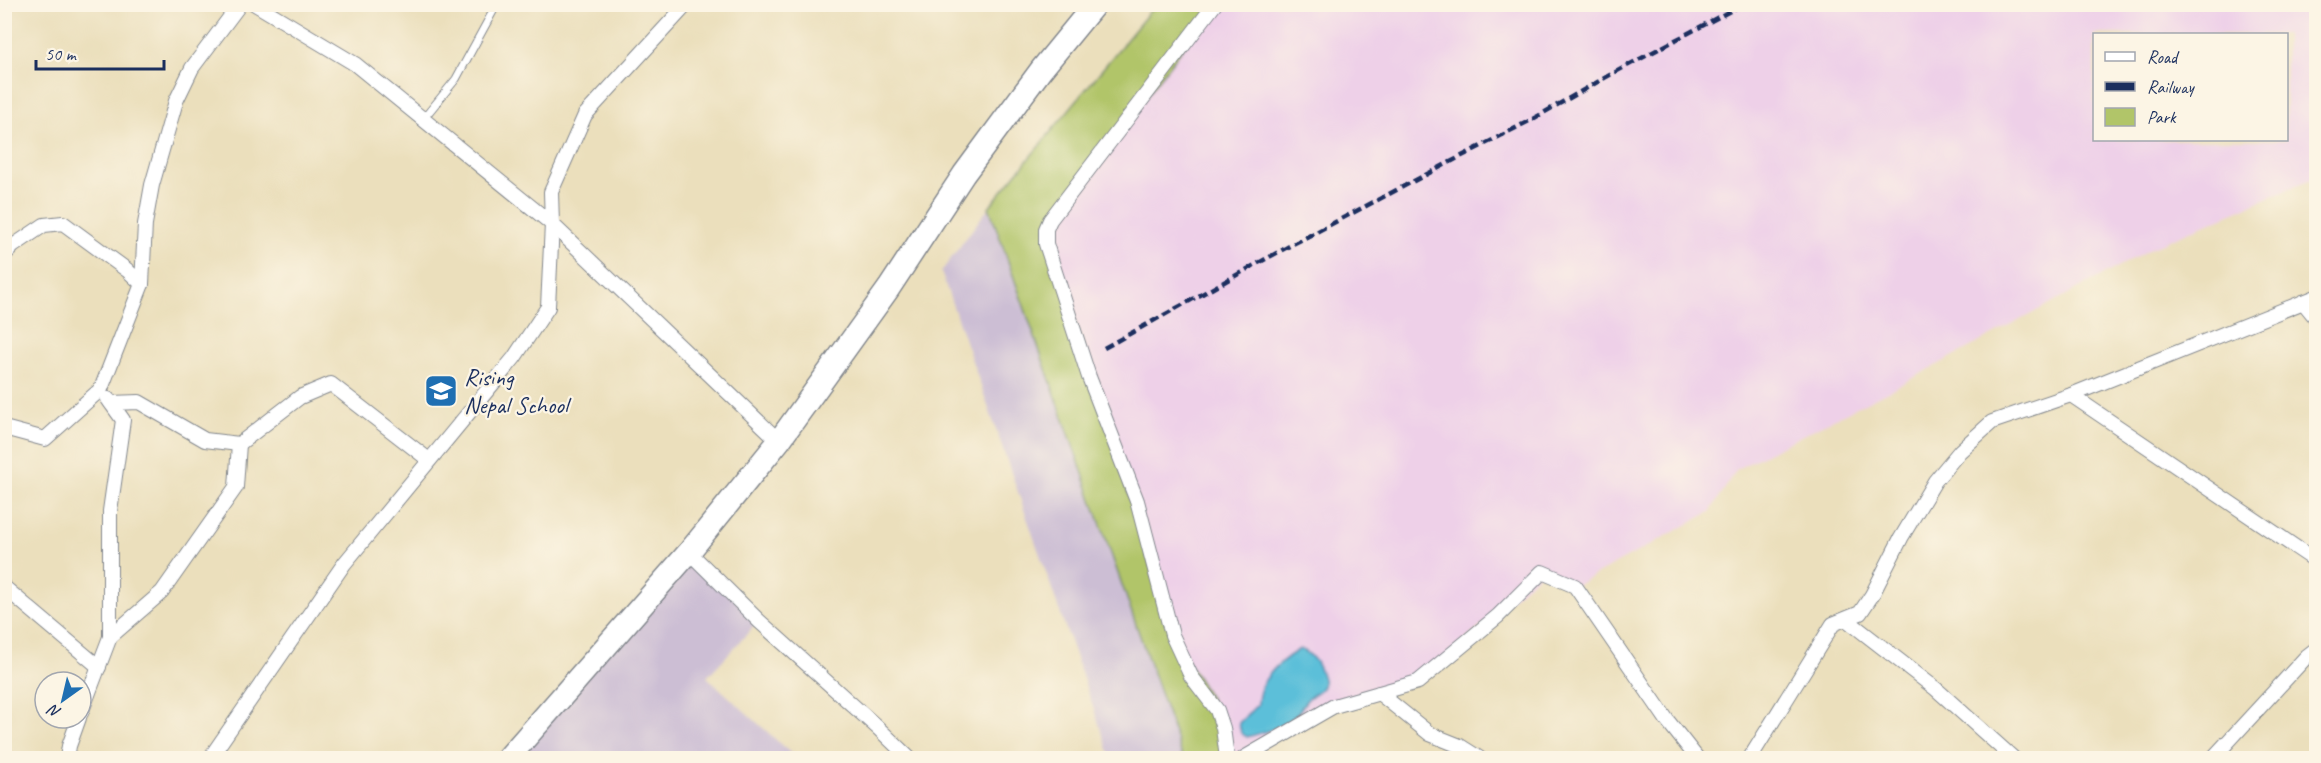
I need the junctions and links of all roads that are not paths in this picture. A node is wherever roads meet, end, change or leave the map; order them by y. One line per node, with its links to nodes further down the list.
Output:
1 (240, 4): 10 (street)
2 (255, 4): 7 (street)
3 (497, 4): 7 (lane)
4 (687, 4): 8 (street)
5 (1095, 4): 17 (main road)
6 (1215, 4): 34 (street)
7 (424, 118): 8 (street)
8 (552, 224): 17 (street); 19 (street)
9 (4, 255): 10 (street)
10 (142, 284): 13 (street)
11 (2310, 300): 12 (street); 14 (street)
12 (2316, 318)
13 (101, 389): 15 (street); 16 (street)
14 (2071, 395): 21 (street); 23 (street)
15 (111, 403): 18 (street); 24 (street)
16 (4, 428)
17 (779, 441): 20 (main road)
18 (239, 444): 19 (street); 24 (street)
19 (429, 460): 31 (street)
20 (689, 552): 32 (main road); 33 (street)
21 (2316, 561)
22 (4, 587): 26 (street)
23 (1847, 620): 38 (street); 39 (street)
24 (110, 637): 26 (street)
25 (2316, 649): 40 (street)
26 (99, 667): 27 (street)
27 (93, 682)
28 (1379, 693): 35 (street); 36 (street); 37 (street)
29 (75, 730): 30 (street)
30 (67, 759)
31 (210, 759)
32 (508, 759)
33 (909, 759)
34 (1227, 759)
35 (1244, 759)
36 (1479, 759)
37 (1697, 759)
38 (1750, 759)
39 (2013, 759)
40 (2213, 759)

